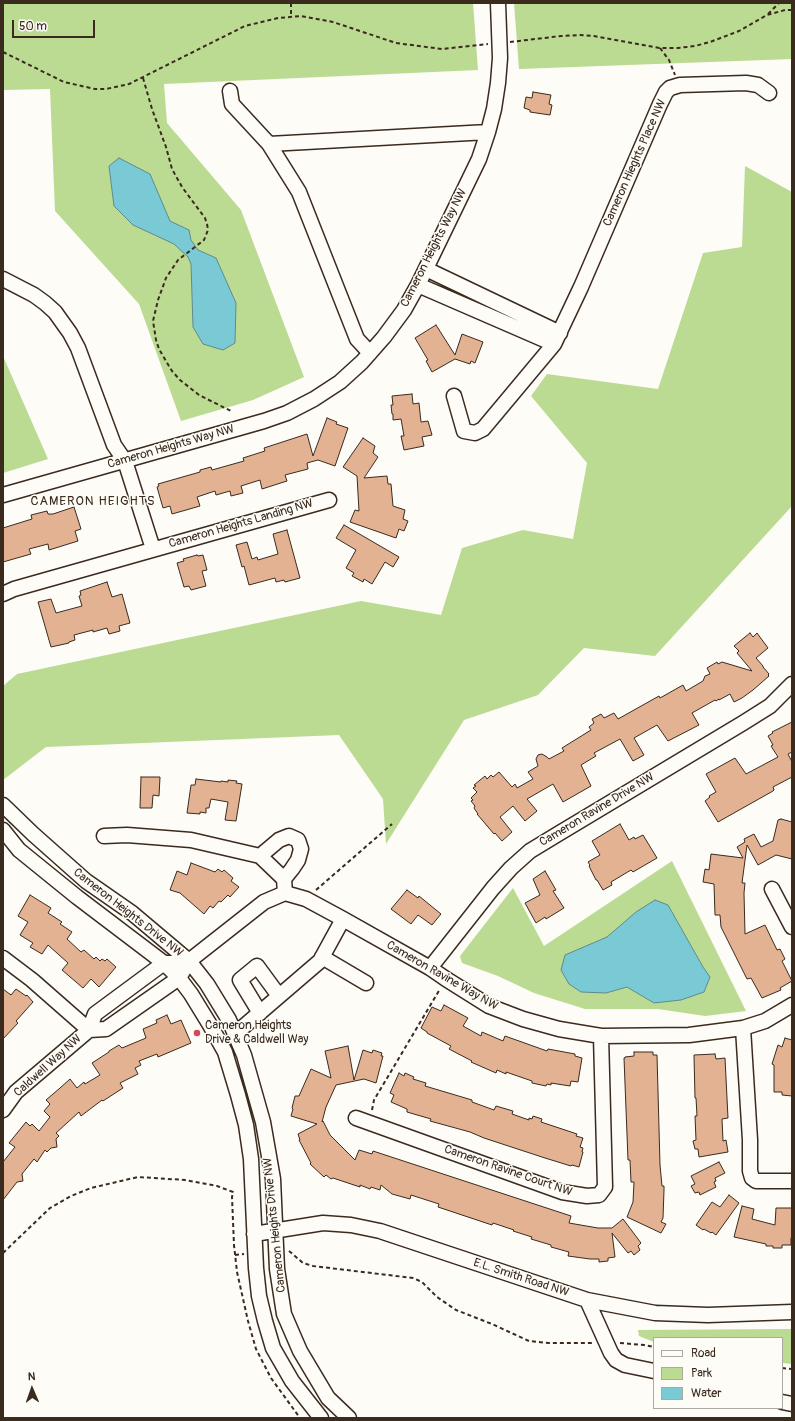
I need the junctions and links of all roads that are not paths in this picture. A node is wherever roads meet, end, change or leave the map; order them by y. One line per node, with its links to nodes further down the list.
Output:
1 (498, 3): 4 (street, Cameron Heights Way NW)
2 (230, 91): 5 (street)
3 (769, 93): 9 (street, Cameron Hieghts Place NW)
4 (488, 132): 5 (street); 6 (street, Cameron Heights Way NW)
5 (268, 144): 10 (street)
6 (426, 269): 8 (street, Cameron Heights Way NW); 9 (street)
7 (3, 279): 12 (street, Cameron Heights Landing NW)
8 (418, 285): 9 (street); 10 (street, Cameron Heights Way NW)
9 (557, 338): 11 (street, Cameron Hieghts Place NW)
10 (370, 353): 12 (street, Cameron Heights Way NW)
11 (454, 396)
12 (125, 460): 13 (street, Cameron Heights Way NW); 15 (street, Cameron Heights Landing NW)
13 (3, 495)
14 (329, 500): 15 (street, Cameron Heights Landing NW)
15 (153, 549): 16 (street, Cameron Heights Landing NW)
16 (3, 594)
17 (792, 684): 30 (street, Cameron Ravine Drive NW)
18 (3, 805): 28 (street, Cameron Heights Drive NW)
19 (3, 830): 29 (street, Cameron Heights Drive NW)
20 (104, 836): 21 (street)
21 (260, 856): 22 (street); 22 (street)
22 (284, 886): 24 (street, Cameron Ravine Way NW); 28 (street)
23 (772, 889): 25 (street)
24 (343, 919): 26 (street); 30 (street, Cameron Ravine Way NW)
25 (792, 927)
26 (322, 957): 32 (street); 33 (street)
27 (3, 958): 37 (street)
28 (189, 961): 29 (street); 31 (street); 38 (street, Cameron Heights Drive NW)
29 (164, 963): 31 (street, Cameron Heights Drive NW); 37 (street, Caldwell Way NW)
30 (430, 968): 39 (street, Cameron Ravine Way NW)
31 (179, 978): 37 (street); 44 (street, Cameron Heights Drive NW)
32 (366, 983)
33 (279, 996): 35 (street); 35 (street)
34 (792, 1004): 36 (street, Cameron Ravine Way NW)
35 (260, 1013): 38 (street)
36 (743, 1028): 39 (street, Cameron Ravine Way NW); 42 (street)
37 (88, 1030): 40 (street, Caldwell Way NW)
38 (235, 1034): 43 (street, Cameron Heights Drive NW)
39 (601, 1036): 41 (street, Cameron Ravine Court NW)
40 (3, 1110)
41 (362, 1121)
42 (792, 1181)
43 (281, 1229): 44 (street, E.L. Smith Road NW); 45 (street, E.L. Smith Road NW); 49 (street, Cameron Heights Drive NW)
44 (254, 1234): 48 (street, Cameron Heights Drive NW)
45 (587, 1300): 46 (street, E.L. Smith Road NW); 47 (street)
46 (792, 1312)
47 (653, 1372)
48 (321, 1418)
49 (349, 1418)

